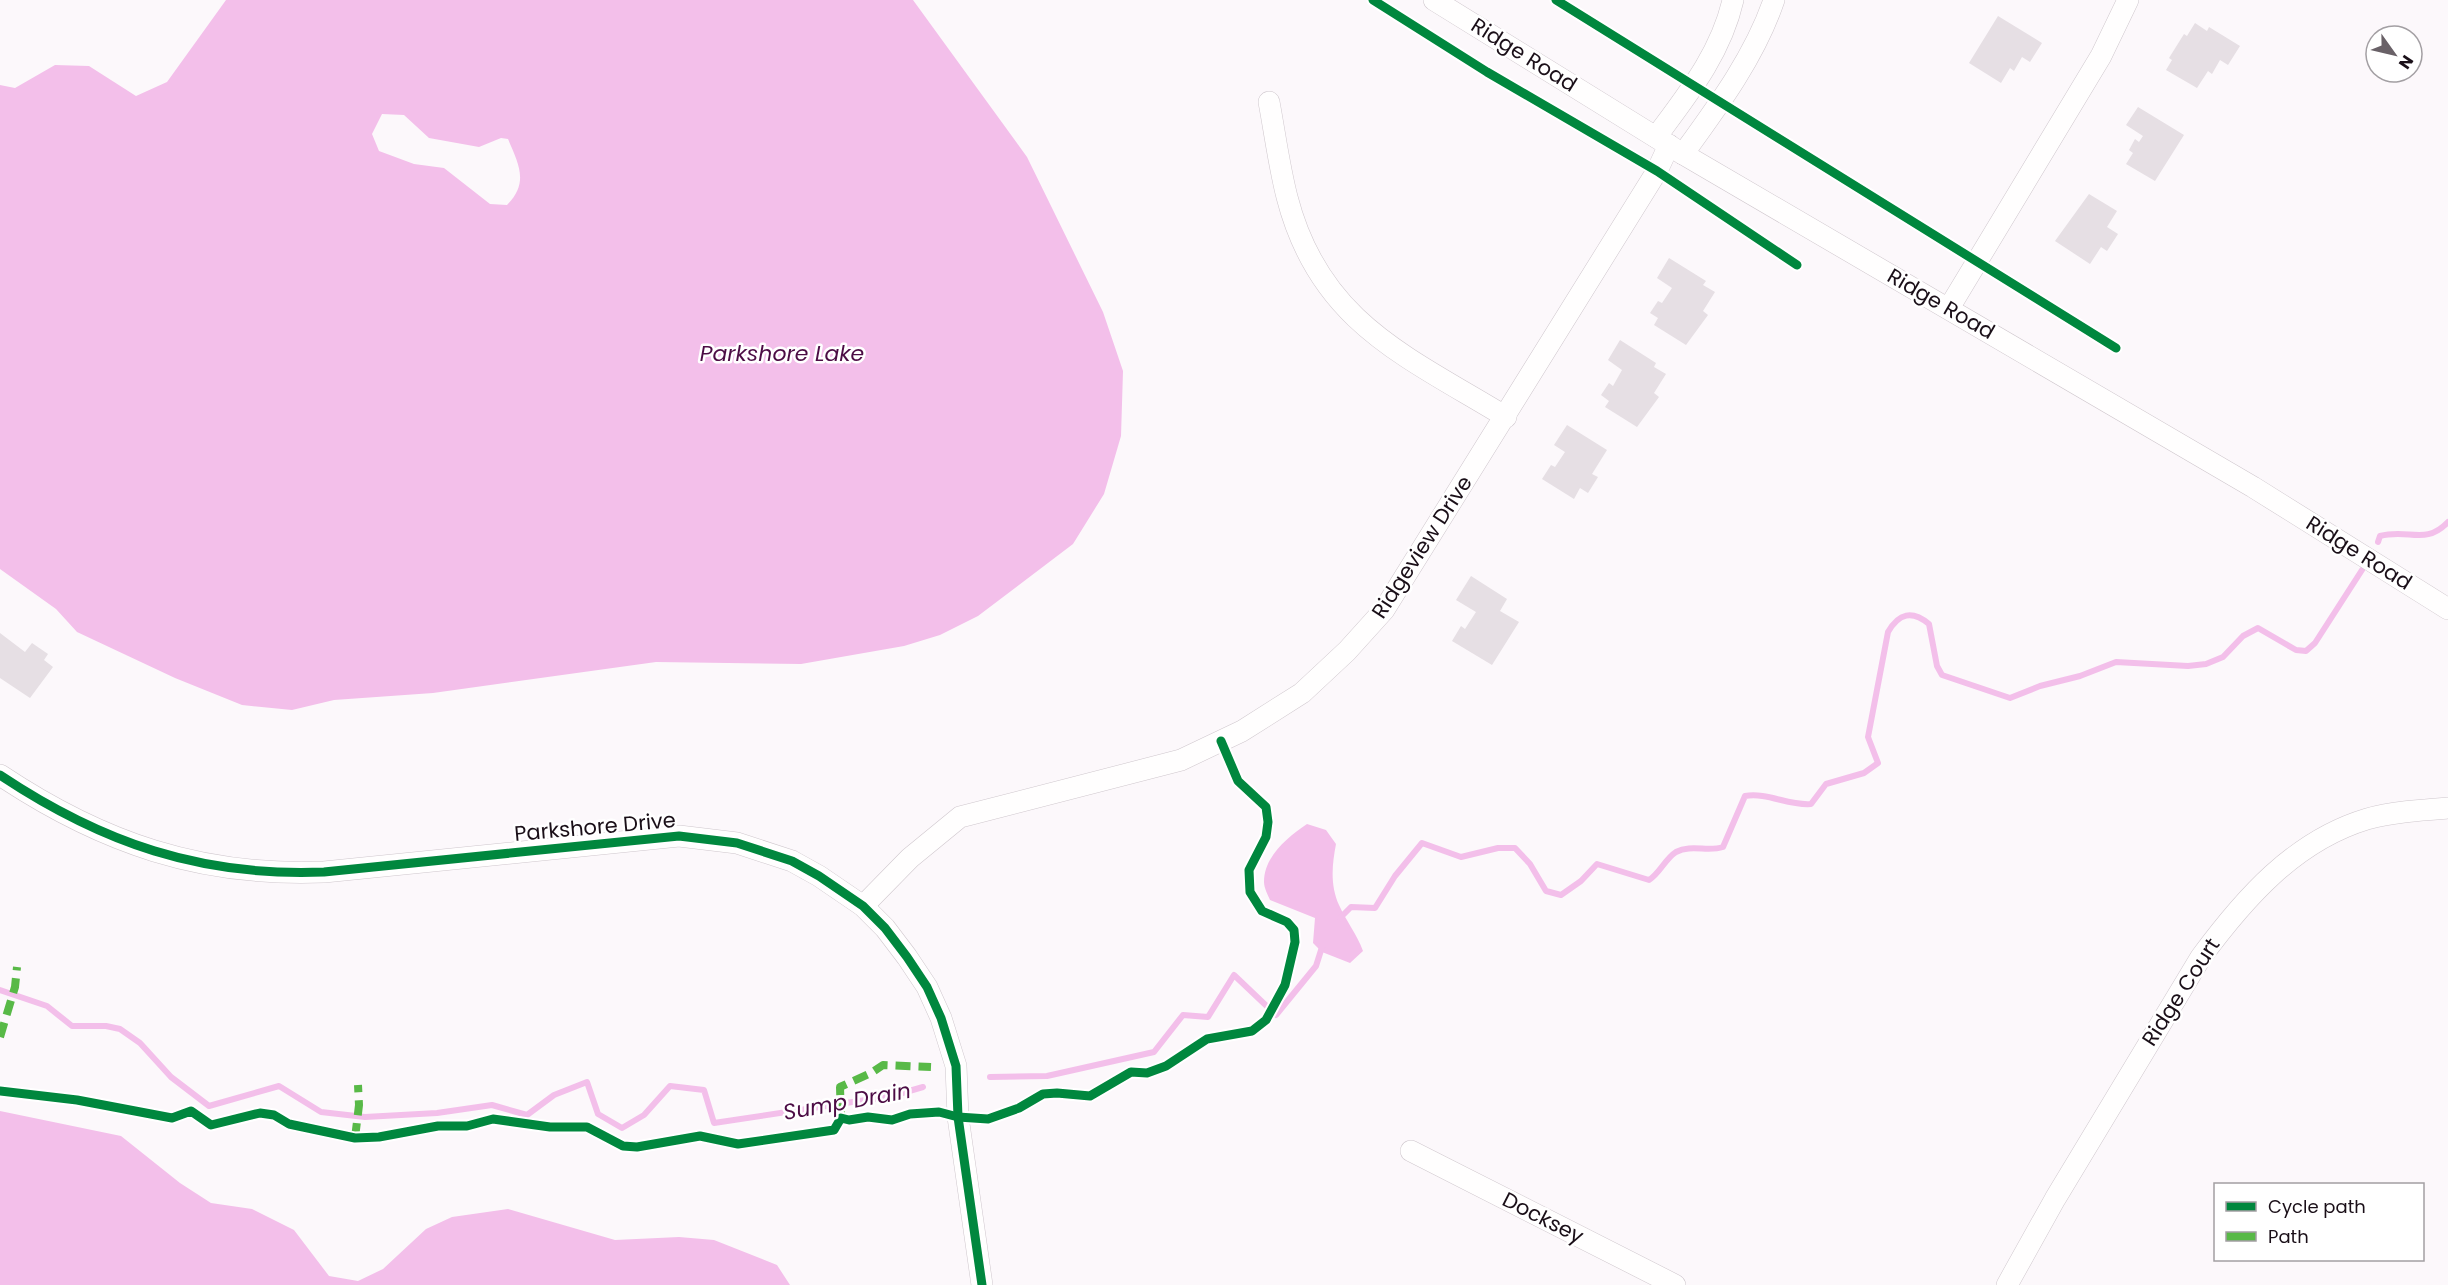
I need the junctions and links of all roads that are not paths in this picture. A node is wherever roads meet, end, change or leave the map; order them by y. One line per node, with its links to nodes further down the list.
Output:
1 (1434, 0): 6 (street, Ridge Road)
2 (1733, 0): 6 (street)
3 (1774, 0): 6 (street)
4 (2128, 0): 7 (street)
5 (1269, 102): 8 (street)
6 (1669, 145): 7 (street, Ridge Road); 8 (street, Ridgeview Drive)
7 (1949, 308): 9 (street, Ridge Road)
8 (1506, 417): 12 (street, Ridgeview Drive)
9 (2448, 609)
10 (0, 775): 12 (street, Parkshore Drive)
11 (2448, 808): 16 (street, Ridge Court)
12 (862, 906): 14 (street, Parkshore Drive)
13 (1411, 1151): 15 (street, Docksey)
14 (982, 1285)
15 (1675, 1285)
16 (2007, 1285)

